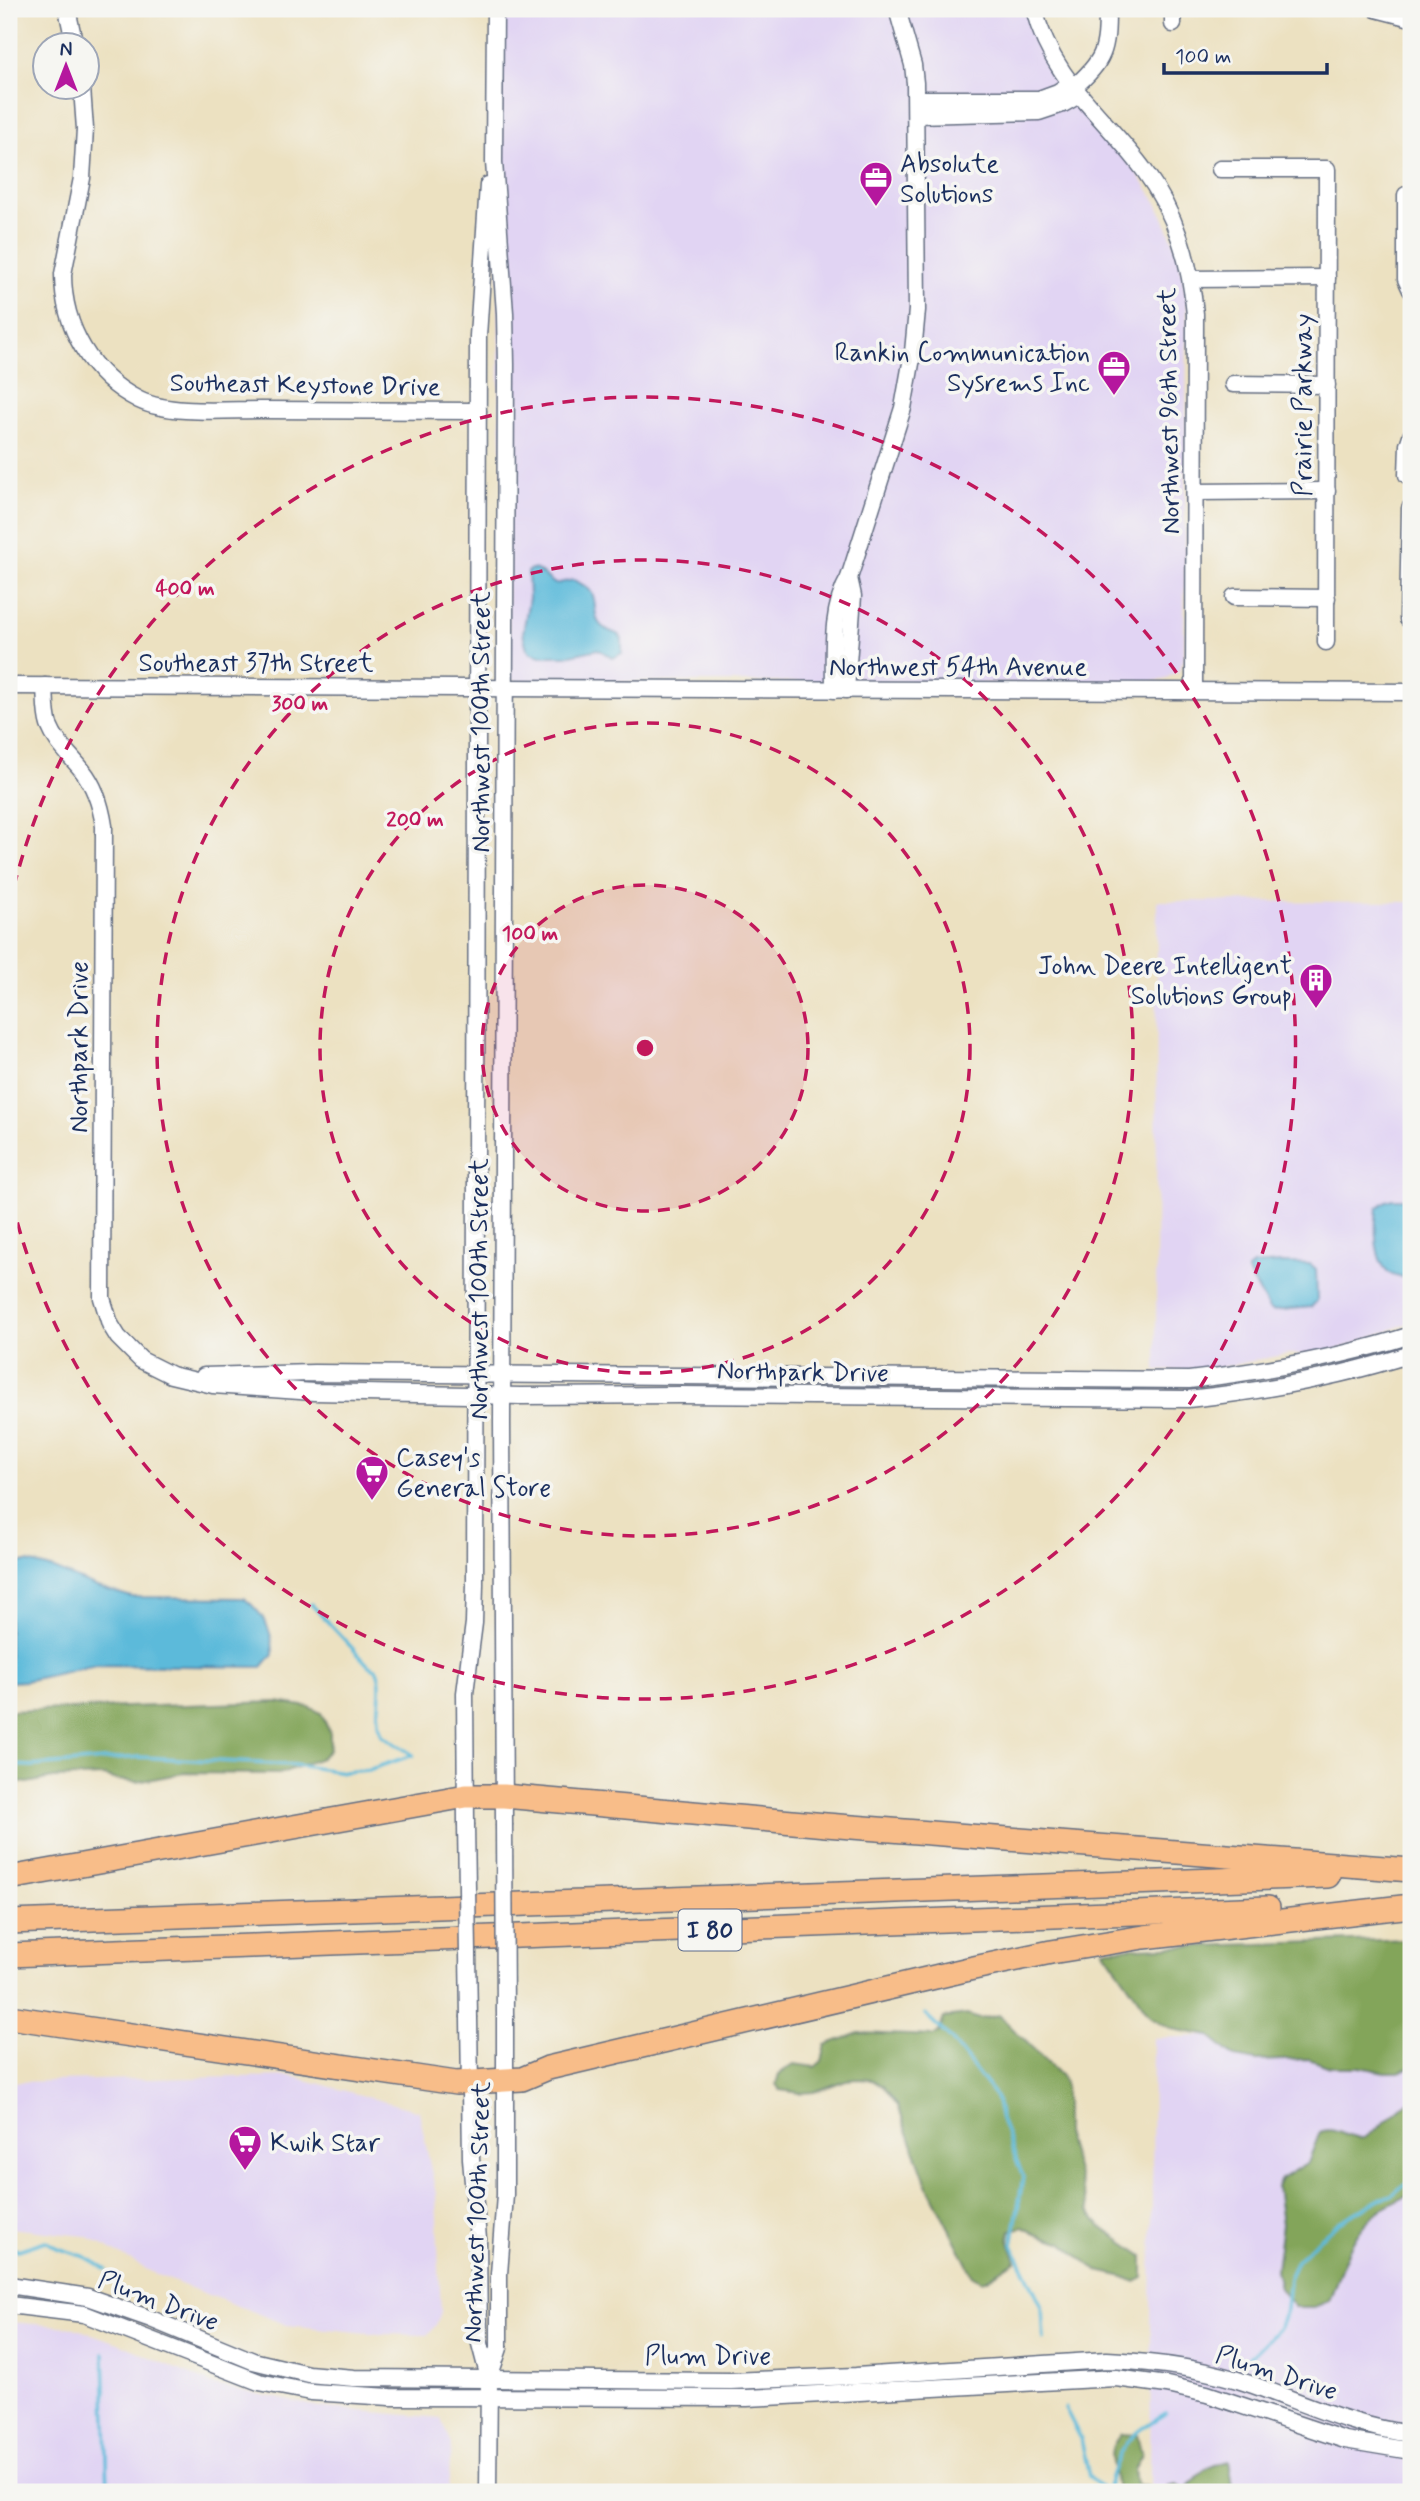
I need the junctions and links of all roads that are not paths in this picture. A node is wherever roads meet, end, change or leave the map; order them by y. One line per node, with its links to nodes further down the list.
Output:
1 (67, 9): 8 (street)
2 (495, 9): 12 (street, Northwest 100th Street)
3 (897, 9): 11 (street)
4 (1034, 9): 9 (street, Northwest 96th Street)
5 (1107, 9): 9 (street)
6 (1377, 9): 7 (street)
7 (1411, 18)
8 (72, 32)
9 (1074, 89): 11 (street); 16 (street, Northwest 96th Street)
10 (83, 102): 20 (street, Southeast Keystone Drive)
11 (916, 107): 35 (street)
12 (494, 162): 20 (street, Northwest 100th Street); 34 (street, Northwest 100th Street)
13 (1220, 169): 15 (street, Prairie Parkway)
14 (1406, 195): 17 (street)
15 (1327, 278): 16 (street); 19 (street, Prairie Parkway)
16 (1191, 279): 24 (street, Northwest 96th Street)
17 (1411, 290)
18 (1233, 384): 19 (street)
19 (1327, 385): 23 (street, Prairie Parkway)
20 (478, 411): 33 (street, Northwest 100th Street)
21 (1411, 436): 22 (street)
22 (1408, 475)
23 (1327, 491): 24 (street); 28 (street, Prairie Parkway)
24 (1195, 492): 36 (street, Northwest 96th Street)
25 (1410, 508): 26 (street)
26 (1410, 563): 29 (street)
27 (1234, 597): 28 (street)
28 (1326, 598): 30 (street, Prairie Parkway)
29 (1408, 619)
30 (1326, 642)
31 (9, 686): 32 (street, Southeast 37th Street)
32 (46, 686): 33 (street, Southeast 37th Street); 43 (street, Northpark Drive)
33 (478, 688): 34 (street, Southeast 37th Street); 40 (street, Northwest 100th Street)
34 (504, 689): 35 (street, Northwest 54th Avenue); 41 (street, Northwest 100th Street)
35 (840, 690): 36 (street, Northwest 54th Avenue)
36 (1194, 691): 37 (street, Northwest 54th Avenue)
37 (1411, 692)
38 (1411, 1335): 44 (street, Northpark Drive)
39 (1411, 1354): 48 (street, Northpark Drive)
40 (476, 1375): 41 (street, Northpark Drive); 43 (street, Northpark Drive); 45 (street, Northwest 100th Street)
41 (503, 1376): 42 (street, Northpark Drive); 46 (street, Northwest 100th Street)
42 (777, 1376): 44 (street, Northpark Drive); 47 (street)
43 (190, 1379): 45 (street, Northpark Drive)
44 (1087, 1379): 48 (street)
45 (476, 1394): 46 (street, Northpark Drive); 49 (street, Northwest 100th Street)
46 (502, 1395): 47 (street, Northpark Drive); 50 (street, Northwest 100th Street)
47 (776, 1395): 48 (street, Northpark Drive)
48 (1086, 1398)
49 (466, 1796): 50 (highway); 52 (highway); 58 (street, Northwest 100th Street, bridge)
50 (504, 1796): 51 (highway); 57 (street, Northwest 100th Street, bridge)
51 (1411, 1872): 54 (highway, I 80)
52 (9, 1878)
53 (1411, 1904): 55 (highway, I 80); 57 (highway)
54 (9, 1922)
55 (9, 1955)
56 (9, 2017): 58 (highway)
57 (505, 2080): 58 (highway); 61 (street, Northwest 100th Street)
58 (470, 2082): 61 (street, Northwest 100th Street)
59 (9, 2285): 61 (street, Plum Drive)
60 (9, 2305): 62 (street, Plum Drive)
61 (488, 2378): 62 (street); 63 (street, Plum Drive)
62 (488, 2397): 64 (street, Plum Drive); 65 (street)
63 (1411, 2434)
64 (1411, 2451)
65 (488, 2492)

